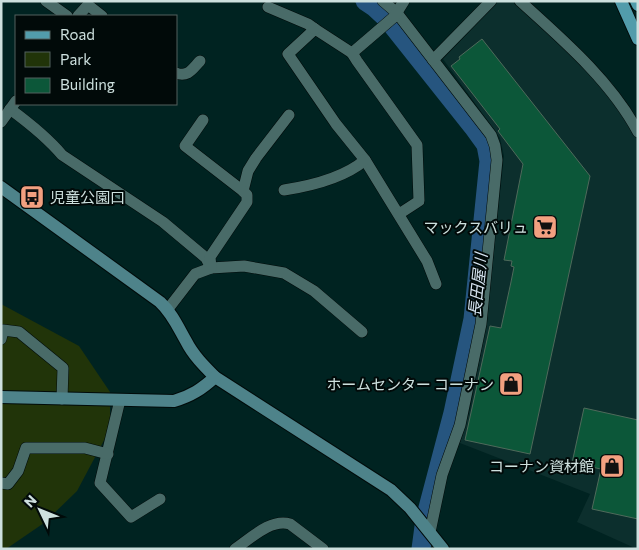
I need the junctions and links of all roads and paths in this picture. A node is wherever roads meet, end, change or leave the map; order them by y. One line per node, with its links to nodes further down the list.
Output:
1 (46, 1): 10 (street)
2 (383, 1): 13 (street)
3 (404, 1): 13 (street)
4 (491, 1): 18 (street)
5 (520, 1): 24 (street)
6 (621, 1): 15 (main road)
7 (636, 1): 8 (main road)
8 (638, 5)
9 (268, 7): 14 (street)
10 (66, 15)
11 (79, 15): 12 (street)
12 (101, 15)
13 (392, 18): 16 (street); 18 (street)
14 (315, 29): 16 (street); 25 (street)
15 (638, 39)
16 (352, 53): 29 (street)
17 (200, 60): 19 (street)
18 (433, 60): 42 (street)
19 (178, 74)
20 (13, 105): 23 (street); 30 (street)
21 (289, 116): 28 (street)
22 (203, 120): 28 (street)
23 (1, 122)
24 (638, 132)
25 (365, 160): 27 (street); 29 (street)
26 (1, 186): 32 (street)
27 (284, 190)
28 (243, 191): 30 (street)
29 (399, 214): 31 (street)
30 (211, 268): 32 (street); 33 (street)
31 (436, 284)
32 (168, 309): 35 (street)
33 (362, 332)
34 (1, 339): 37 (street)
35 (215, 377): 38 (street); 42 (street)
36 (1, 397): 37 (street)
37 (62, 399): 38 (street)
38 (120, 400): 39 (street)
39 (108, 454): 40 (street); 41 (street)
40 (1, 483)
41 (160, 499)
42 (430, 532): 45 (street)
43 (235, 549): 44 (street)
44 (323, 549)
45 (443, 549)

